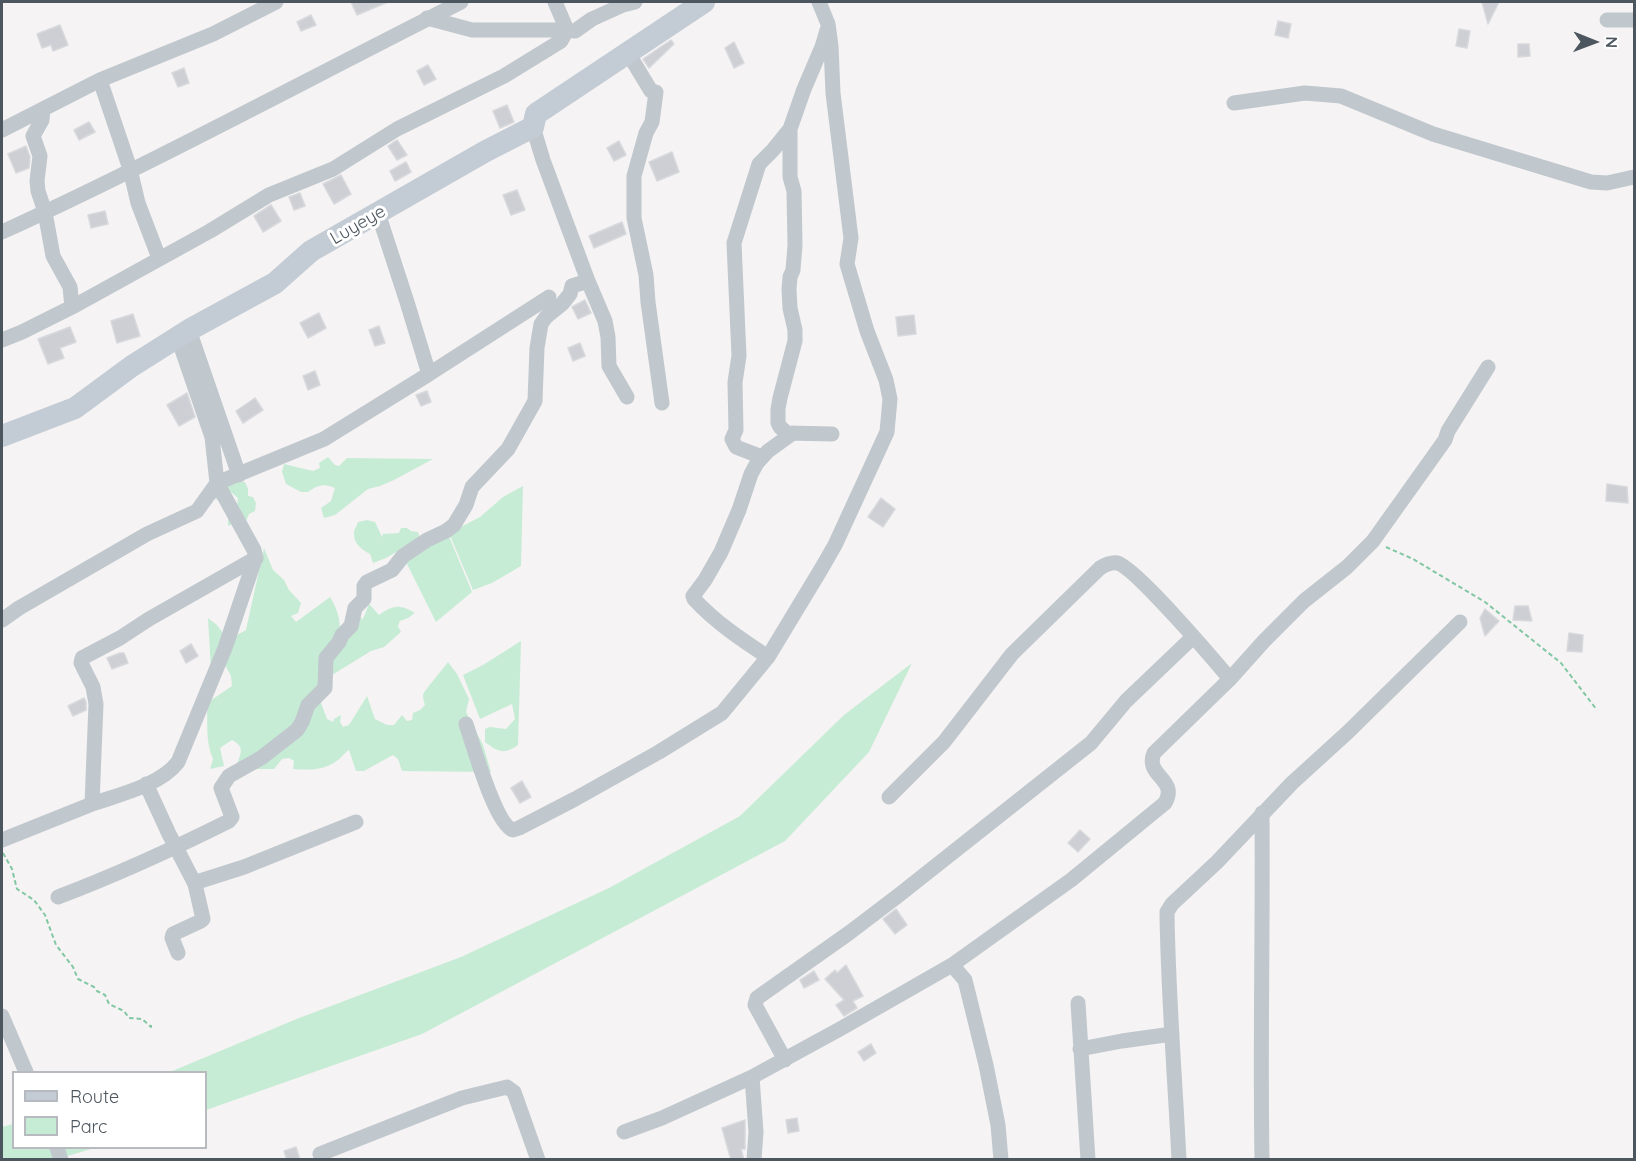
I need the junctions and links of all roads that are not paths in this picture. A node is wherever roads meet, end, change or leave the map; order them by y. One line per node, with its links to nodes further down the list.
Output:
1 (276, 2): 13 (street)
2 (460, 2): 7 (street)
3 (555, 2): 11 (street)
4 (635, 2): 11 (street)
5 (704, 2): 12 (street, Luyeye)
6 (819, 2): 10 (street)
7 (427, 18): 11 (street); 19 (street)
8 (1607, 20): 9 (street)
9 (1635, 20)
10 (828, 24): 17 (street); 44 (street)
11 (567, 30): 24 (street)
12 (628, 53): 16 (street, Luyeye); 33 (street)
13 (100, 80): 15 (street); 19 (street)
14 (1234, 103): 20 (street)
15 (43, 110): 18 (street); 21 (street)
16 (532, 128): 22 (street, Luyeye); 25 (street)
17 (790, 129): 34 (street); 37 (street)
18 (2, 130)
19 (130, 169): 21 (street); 24 (street)
20 (1635, 177)
21 (45, 212): 23 (street); 27 (street)
22 (378, 213): 28 (street, Luyeye); 31 (street)
23 (2, 232)
24 (159, 258): 27 (street)
25 (588, 281): 32 (street); 53 (street)
26 (549, 297): 31 (street)
27 (72, 307): 29 (street)
28 (183, 334): 36 (street, Luyeye); 38 (street); 39 (street)
29 (2, 340)
30 (1488, 367): 45 (street)
31 (429, 374): 38 (street)
32 (627, 397)
33 (662, 403)
34 (793, 433): 35 (street); 37 (street)
35 (832, 435)
36 (2, 436)
37 (762, 457): 44 (street)
38 (239, 474): 39 (street)
39 (217, 483): 40 (street); 41 (street)
40 (255, 559): 47 (street); 49 (street)
41 (2, 620)
42 (1460, 622): 50 (street)
43 (1193, 637): 45 (street); 48 (street); 62 (street)
44 (768, 657): 46 (street)
45 (1230, 678): 57 (street)
46 (466, 724)
47 (146, 784): 49 (street); 53 (street)
48 (889, 797)
49 (92, 804): 52 (street)
50 (1262, 813): 60 (street); 72 (street)
51 (356, 822): 54 (street)
52 (2, 840)
53 (176, 847): 54 (street); 55 (street)
54 (195, 884): 56 (street)
55 (58, 897)
56 (178, 953)
57 (952, 964): 62 (street); 69 (street)
58 (1078, 1004): 61 (street)
59 (2, 1016): 63 (street)
60 (1172, 1034): 61 (street); 71 (street)
61 (1080, 1049): 70 (street)
62 (785, 1060): 64 (street)
63 (26, 1071)
64 (752, 1077): 65 (street); 68 (street)
65 (624, 1132)
66 (320, 1154): 67 (street)
67 (538, 1160)
68 (754, 1160)
69 (1001, 1160)
70 (1088, 1160)
71 (1179, 1160)
72 (1262, 1160)

